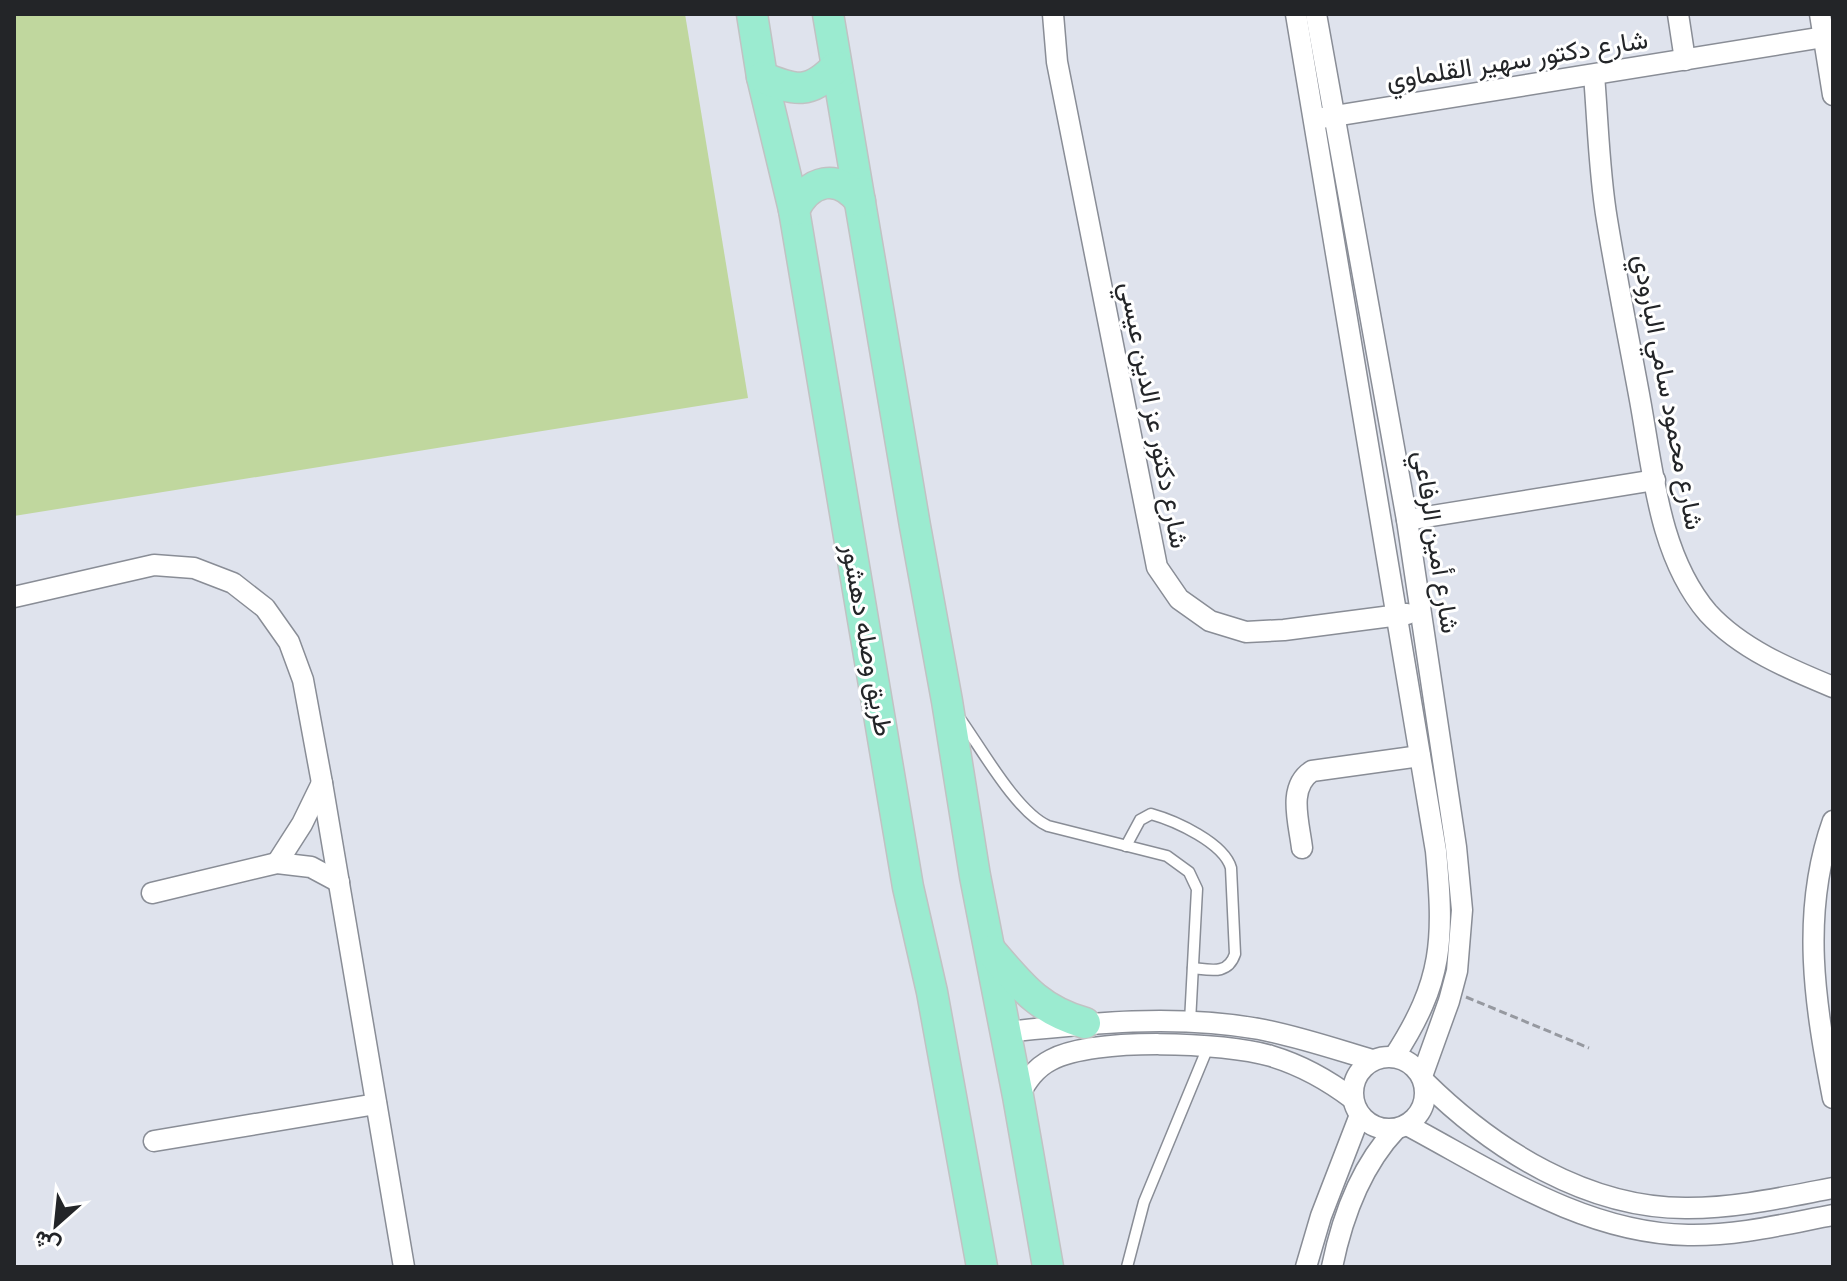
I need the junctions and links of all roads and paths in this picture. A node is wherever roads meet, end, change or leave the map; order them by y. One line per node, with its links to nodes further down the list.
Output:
1 (752, 14): 12 (main road, طريق وصله دهشور)
2 (828, 14): 10 (main road)
3 (1053, 14): 22 (street, شارع دكتور عز الدين عيسي)
4 (1296, 14): 15 (street, شارع أمين الرفاعي)
5 (1316, 14): 14 (street, شارع أمين الرفاعي)
6 (1678, 14): 9 (street)
7 (1820, 14): 8 (street)
8 (1824, 37): 9 (street, شارع دكتور سهير القلماوي); 13 (street)
9 (1685, 60): 11 (street, شارع دكتور سهير القلماوي)
10 (836, 67): 12 (main road); 16 (main road)
11 (1594, 75): 14 (street, شارع دكتور سهير القلماوي); 18 (street, شارع محمود سامي البارودي)
12 (762, 77): 17 (main road, طريق وصله دهشور)
13 (1833, 95)
14 (1335, 116): 15 (street, شارع دكتور سهير القلماوي); 19 (street, شارع أمين الرفاعي)
15 (1314, 120): 22 (street, شارع أمين الرفاعي)
16 (860, 201): 17 (main road); 24 (main road)
17 (794, 210): 59 (main road, طريق وصله دهشور)
18 (1655, 480): 19 (street); 23 (street, شارع محمود سامي البارودي)
19 (1407, 520): 21 (street, شارع أمين الرفاعي)
20 (14, 597): 26 (street)
21 (1421, 612): 22 (street, شارع دكتور عز الدين عيسي); 35 (street, شارع أمين الرفاعي)
22 (1395, 615): 25 (street, شارع أمين الرفاعي)
23 (1833, 687)
24 (947, 701): 28 (lane); 33 (main road)
25 (1420, 756): 29 (street); 44 (street, شارع أمين الرفاعي)
26 (322, 783): 30 (street); 31 (street)
27 (1833, 821): 49 (street)
28 (1126, 846): 34 (lane); 34 (lane)
29 (1302, 848)
30 (277, 863): 31 (street); 32 (street)
31 (339, 882): 50 (street)
32 (152, 893)
33 (988, 947): 38 (main road); 39 (main road)
34 (1193, 968): 37 (lane)
35 (1452, 991): 43 (path); 47 (street, شارع أمين الرفاعي)
36 (1121, 1021): 37 (street); 38 (street); 40 (street)
37 (1190, 1022): 42 (street)
38 (1085, 1023): 39 (street)
39 (1006, 1032): 48 (main road)
40 (1123, 1045): 41 (street); 48 (street)
41 (1208, 1047): 46 (street); 61 (lane)
42 (1329, 1047): 45 (street); 46 (street)
43 (1589, 1048)
44 (1394, 1057): 45 (street); 47 (street)
45 (1372, 1060): 51 (street)
46 (1318, 1075): 51 (street)
47 (1423, 1079): 52 (street); 53 (street)
48 (1018, 1096): 60 (main road)
49 (1833, 1098)
50 (376, 1104): 54 (street); 58 (street)
51 (1356, 1107): 53 (street); 62 (street)
52 (1456, 1113): 55 (street); 56 (street)
53 (1401, 1127): 55 (street); 63 (street)
54 (154, 1141)
55 (1442, 1144): 57 (street)
56 (1833, 1188)
57 (1833, 1215)
58 (404, 1267)
59 (982, 1267)
60 (1048, 1267)
61 (1127, 1267)
62 (1306, 1267)
63 (1332, 1267)

